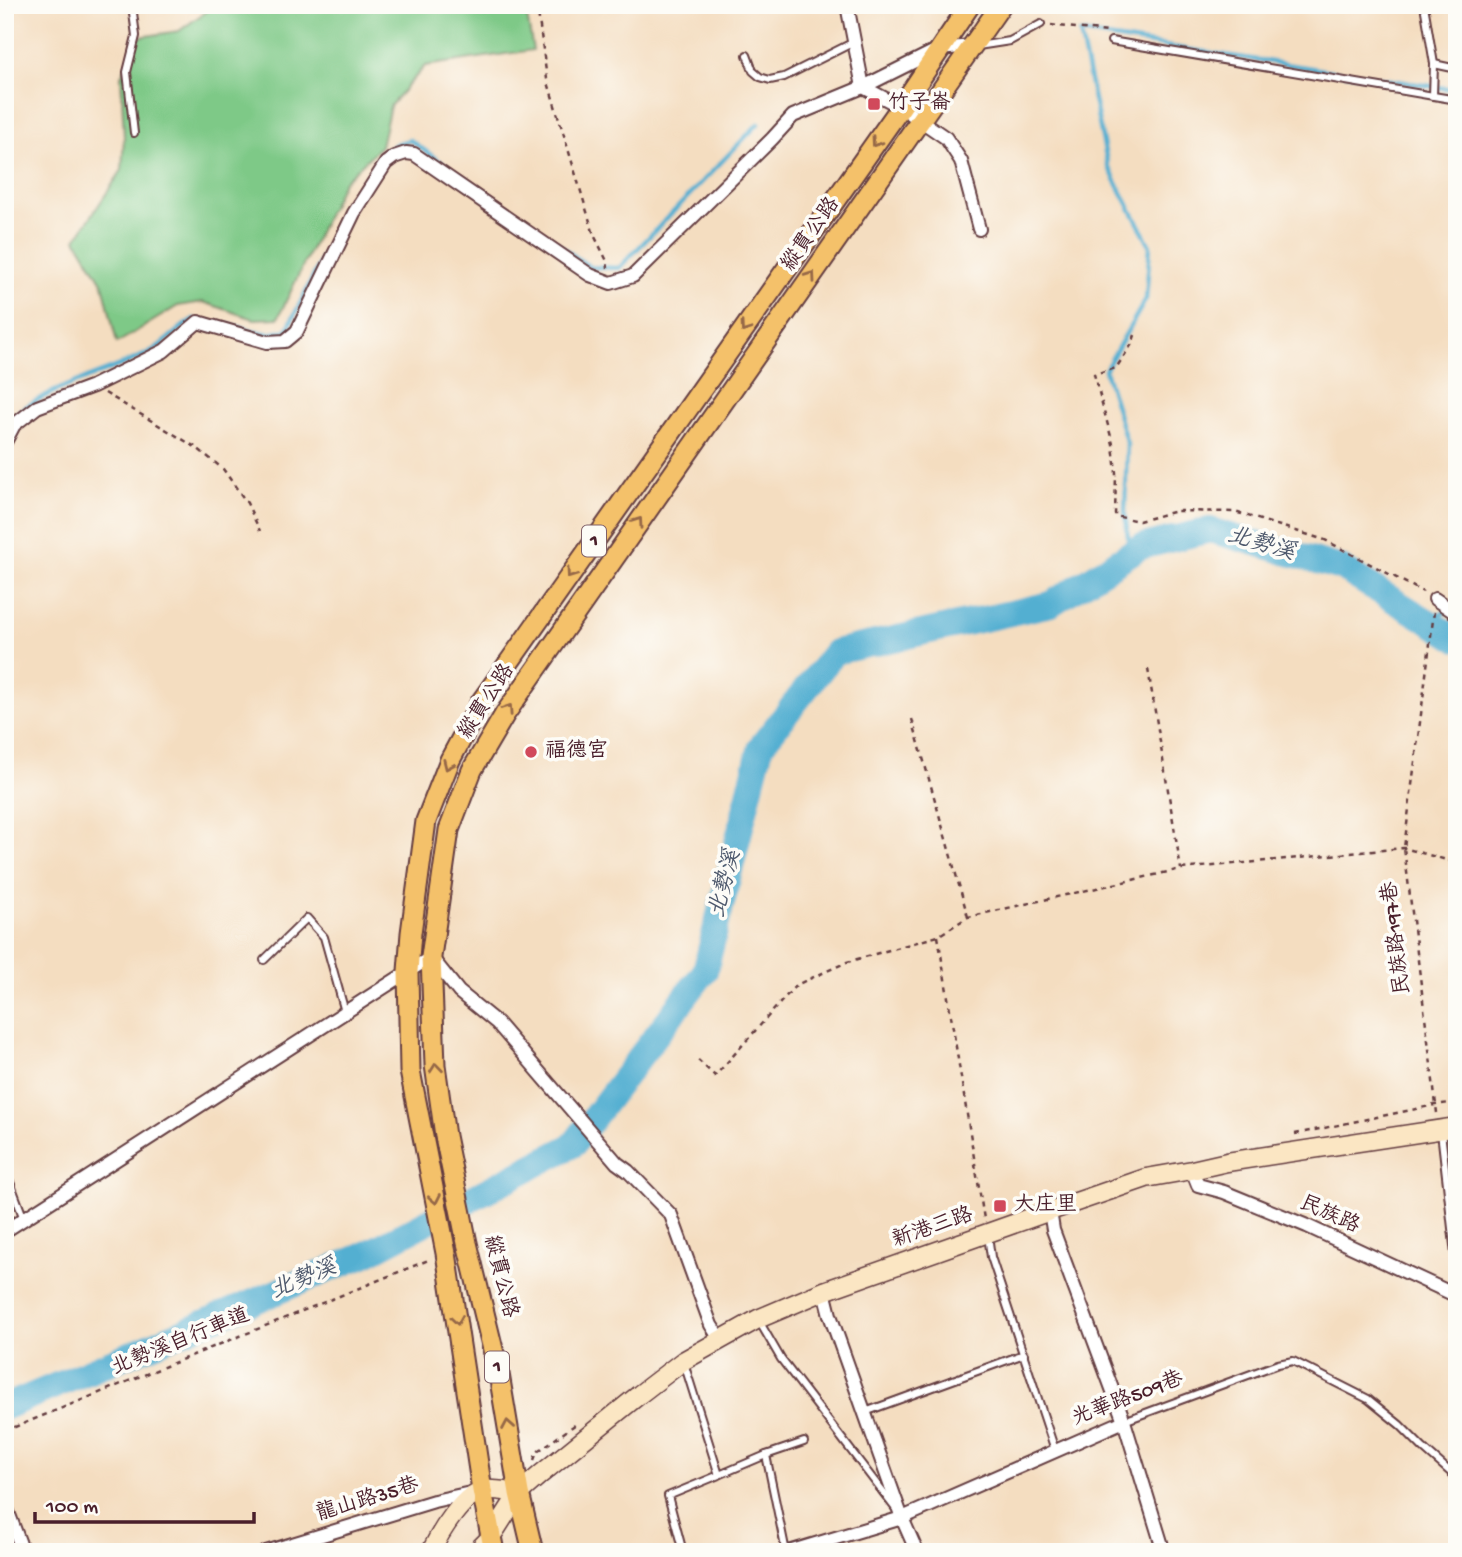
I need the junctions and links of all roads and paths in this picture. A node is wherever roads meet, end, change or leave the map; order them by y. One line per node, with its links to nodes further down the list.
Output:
1 (132, 5): 21 (lane)
2 (537, 5): 23 (path)
3 (846, 5): 10 (street)
4 (970, 5): 12 (main road, 縱貫公路 / 1)
5 (1001, 5): 11 (main road, 縱貫公路 / 1)
6 (1424, 5): 14 (lane)
7 (1041, 24): 8 (path); 11 (lane)
8 (1106, 31)
9 (1111, 41): 17 (lane)
10 (854, 42): 13 (lane); 16 (street)
11 (972, 46): 12 (street); 20 (main road, 縱貫公路 / 1)
12 (939, 49): 16 (street); 19 (main road, 縱貫公路 / 1)
13 (747, 55)
14 (1434, 64): 15 (lane); 17 (lane)
15 (1457, 69)
16 (863, 87): 19 (street); 25 (street)
17 (1433, 95): 18 (lane)
18 (1457, 100)
19 (901, 107): 20 (street); 38 (main road, 縱貫公路 / 1, one-way to 38)
20 (921, 120): 22 (street); 36 (main road, 縱貫公路 / 1, one-way to 20)
21 (134, 133)
22 (979, 229)
23 (607, 261)
24 (1135, 335): 28 (path)
25 (93, 386): 26 (street); 27 (path)
26 (5, 442)
27 (260, 531)
28 (1448, 608): 31 (path, 民族路197巷)
29 (1148, 669): 33 (path)
30 (912, 719): 34 (path)
31 (1404, 848): 32 (path); 33 (path); 41 (path, 民族路197巷)
32 (1457, 863)
33 (1181, 869): 34 (path)
34 (968, 917): 35 (path)
35 (938, 936): 40 (path); 47 (path)
36 (431, 957): 38 (street); 53 (street); 65 (main road, 縱貫公路 / 1, one-way to 36)
37 (264, 960): 39 (lane)
38 (408, 971): 39 (street); 48 (main road, 縱貫公路 / 1, one-way to 48)
39 (345, 1012): 45 (street)
40 (698, 1060)
41 (1449, 1129): 43 (street, 新港三路); 49 (lane)
42 (5, 1169): 45 (lane)
43 (1192, 1170): 44 (street, 新港三路); 51 (street, 民族路)
44 (1050, 1210): 47 (street, 新港三路); 57 (street)
45 (24, 1219): 46 (street)
46 (5, 1231)
47 (988, 1234): 50 (street, 新港三路); 54 (lane)
48 (446, 1253): 58 (path, 北勢溪自行車道); 64 (main road, 1, one-way to 64)
49 (1457, 1272)
50 (824, 1292): 52 (street, 新港三路); 56 (street)
51 (1457, 1296)
52 (758, 1319): 53 (street, 新港三路); 67 (lane)
53 (720, 1339): 55 (street, 新港三路)
54 (1024, 1354): 56 (lane); 60 (lane)
55 (683, 1361): 62 (lane); 65 (street, 新港三路)
56 (865, 1412): 67 (street)
57 (1124, 1421): 60 (street, 光華路509巷); 63 (lane, 光華路509巷); 77 (street)
58 (5, 1431)
59 (804, 1442): 61 (lane)
60 (1055, 1450): 67 (street, 光華路509巷)
61 (766, 1455): 62 (lane); 75 (lane)
62 (719, 1475): 74 (lane)
63 (1457, 1478)
64 (482, 1490): 65 (street); 68 (main road, 1); 70 (street, 龍山路35巷); 71 (street)
65 (519, 1493): 68 (street, 新港三路); 73 (main road, 縱貫公路 / 1)
66 (5, 1504): 69 (street)
67 (902, 1518): 75 (street, 光華路509巷); 76 (street)
68 (492, 1544): 72 (street, 新港三路)
69 (23, 1552)
70 (266, 1552)
71 (431, 1552)
72 (476, 1552)
73 (533, 1552)
74 (683, 1552)
75 (787, 1552)
76 (917, 1552)
77 (1164, 1552)

